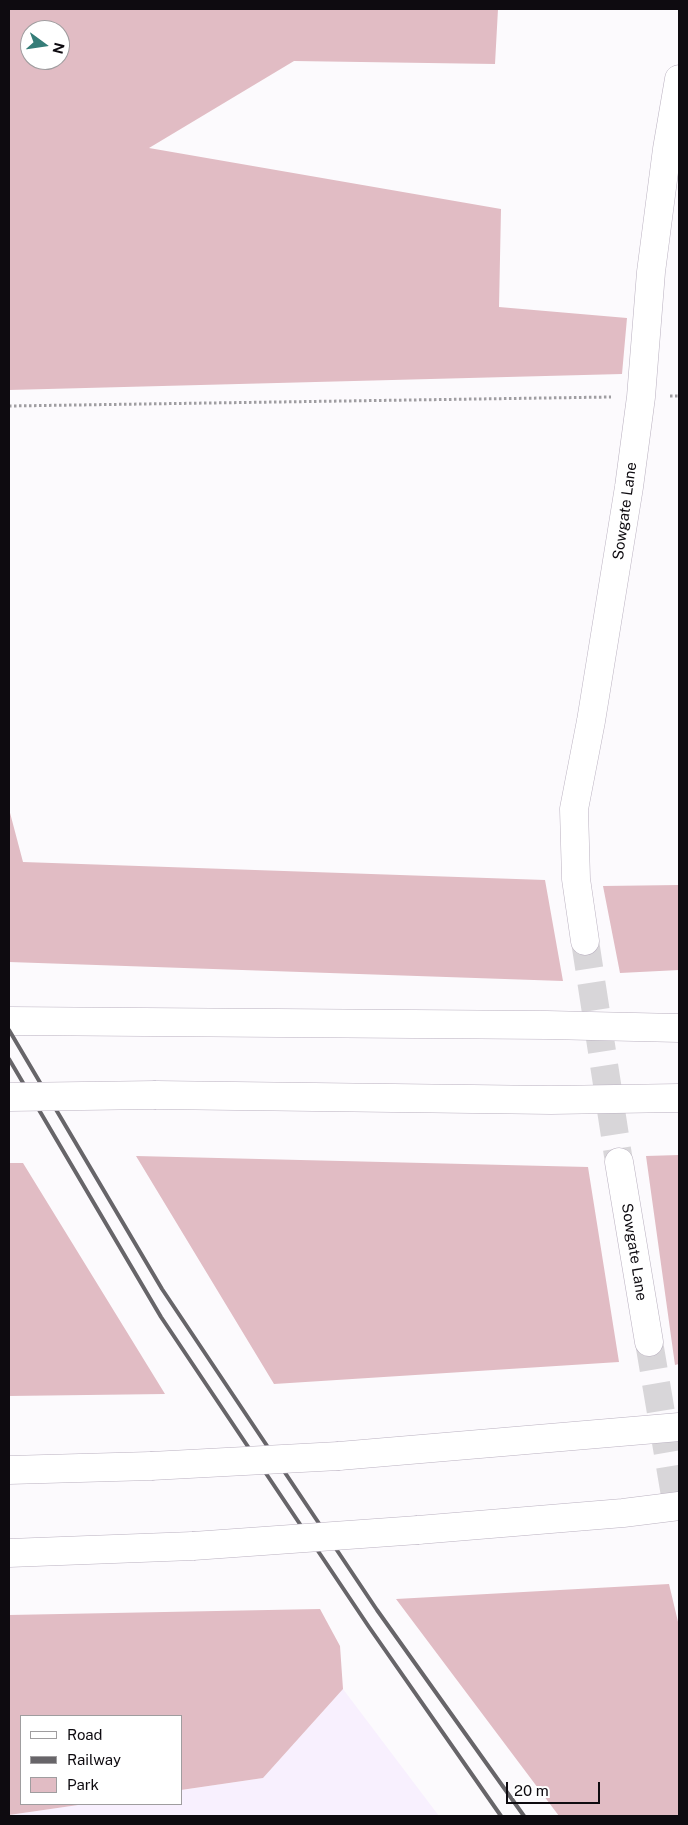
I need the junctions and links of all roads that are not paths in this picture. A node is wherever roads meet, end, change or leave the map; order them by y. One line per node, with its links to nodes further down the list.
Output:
1 (679, 79): 2 (main road, Sowgate Lane)
2 (585, 941)
3 (9, 1021): 4 (main road)
4 (679, 1028)
5 (9, 1097): 6 (main road, bridge)
6 (679, 1098)
7 (619, 1162): 8 (main road, Sowgate Lane)
8 (649, 1342)
9 (679, 1427): 10 (main road, bridge)
10 (9, 1470)
11 (679, 1506): 12 (main road, bridge)
12 (9, 1553)

